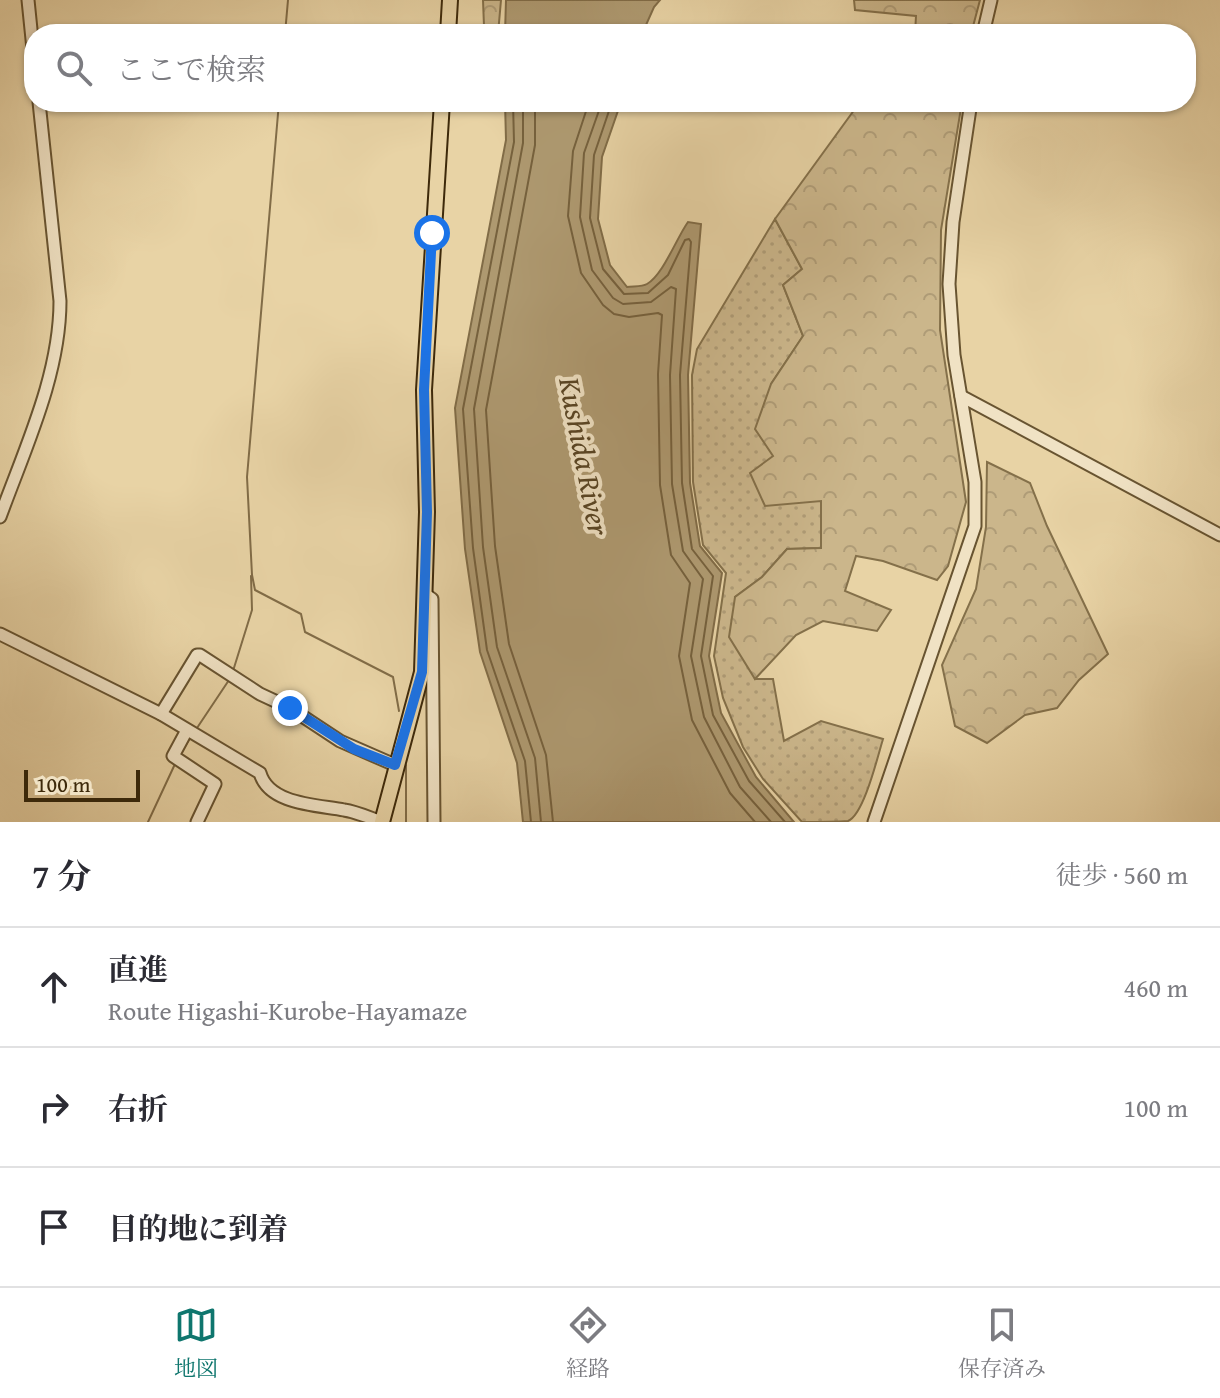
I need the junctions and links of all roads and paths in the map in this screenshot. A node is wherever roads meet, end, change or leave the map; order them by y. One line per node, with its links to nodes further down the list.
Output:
1 (28, 0): 4 (street)
2 (450, 0): 5 (main road)
3 (991, 0): 6 (street)
4 (30, 24)
5 (449, 24)
6 (985, 24)
7 (40, 112): 11 (street)
8 (441, 112): 13 (main road)
9 (970, 112): 10 (street)
10 (961, 396): 12 (street); 21 (street)
11 (0, 517)
12 (1220, 535)
13 (425, 594): 17 (main road); 20 (street)
14 (0, 634): 15 (street)
15 (161, 714): 16 (street); 17 (street)
16 (192, 733): 18 (street); 19 (street)
17 (395, 765): 19 (main road)
18 (197, 822)
19 (382, 822)
20 (434, 822)
21 (874, 822)

